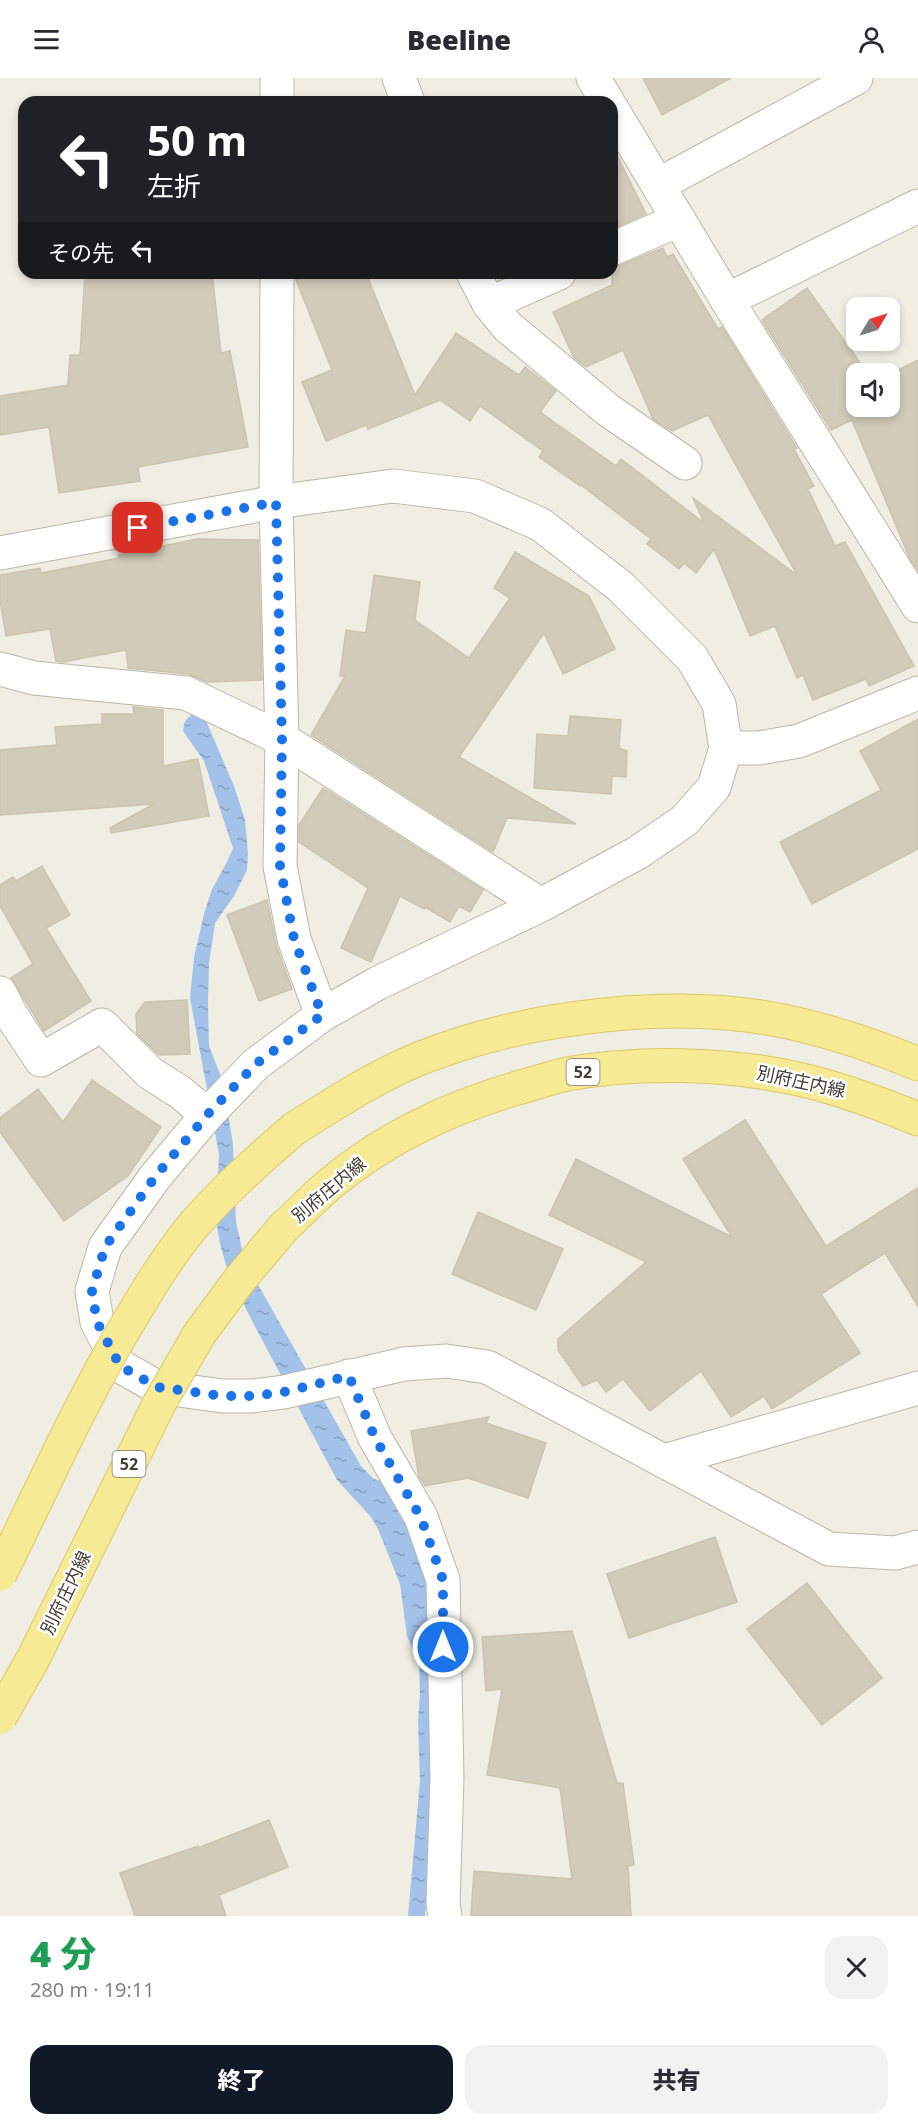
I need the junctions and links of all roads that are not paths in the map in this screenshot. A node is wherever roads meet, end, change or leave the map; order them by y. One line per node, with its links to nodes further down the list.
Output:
1 (277, 78): 5 (street)
2 (399, 78): 6 (street)
3 (593, 78): 7 (street)
4 (856, 78): 9 (street)
5 (277, 96)
6 (406, 96)
7 (604, 96)
8 (618, 119): 9 (street)
9 (658, 185): 11 (street)
10 (918, 206): 16 (street)
11 (679, 220): 12 (street); 16 (street)
12 (618, 246)
13 (276, 279): 19 (street)
14 (476, 279): 17 (street)
15 (545, 279): 17 (street)
16 (727, 300): 21 (street)
17 (489, 304): 18 (street)
18 (685, 463)
19 (276, 502): 20 (street); 24 (street); 25 (street)
20 (0, 553)
21 (918, 606)
22 (0, 669): 24 (street)
23 (918, 693): 25 (street)
24 (282, 739): 26 (street); 28 (street)
25 (726, 748): 26 (street)
26 (541, 905): 28 (street)
27 (0, 993): 30 (street)
28 (322, 1015): 30 (street)
29 (918, 1064): 36 (main road, bridge)
30 (207, 1115): 32 (street)
31 (918, 1119): 37 (main road, 別府庄内線 / 52, bridge)
32 (349, 1376): 34 (street); 38 (street)
33 (918, 1388): 34 (street)
34 (664, 1461): 35 (street)
35 (918, 1547)
36 (0, 1574)
37 (0, 1718)
38 (445, 1916)

